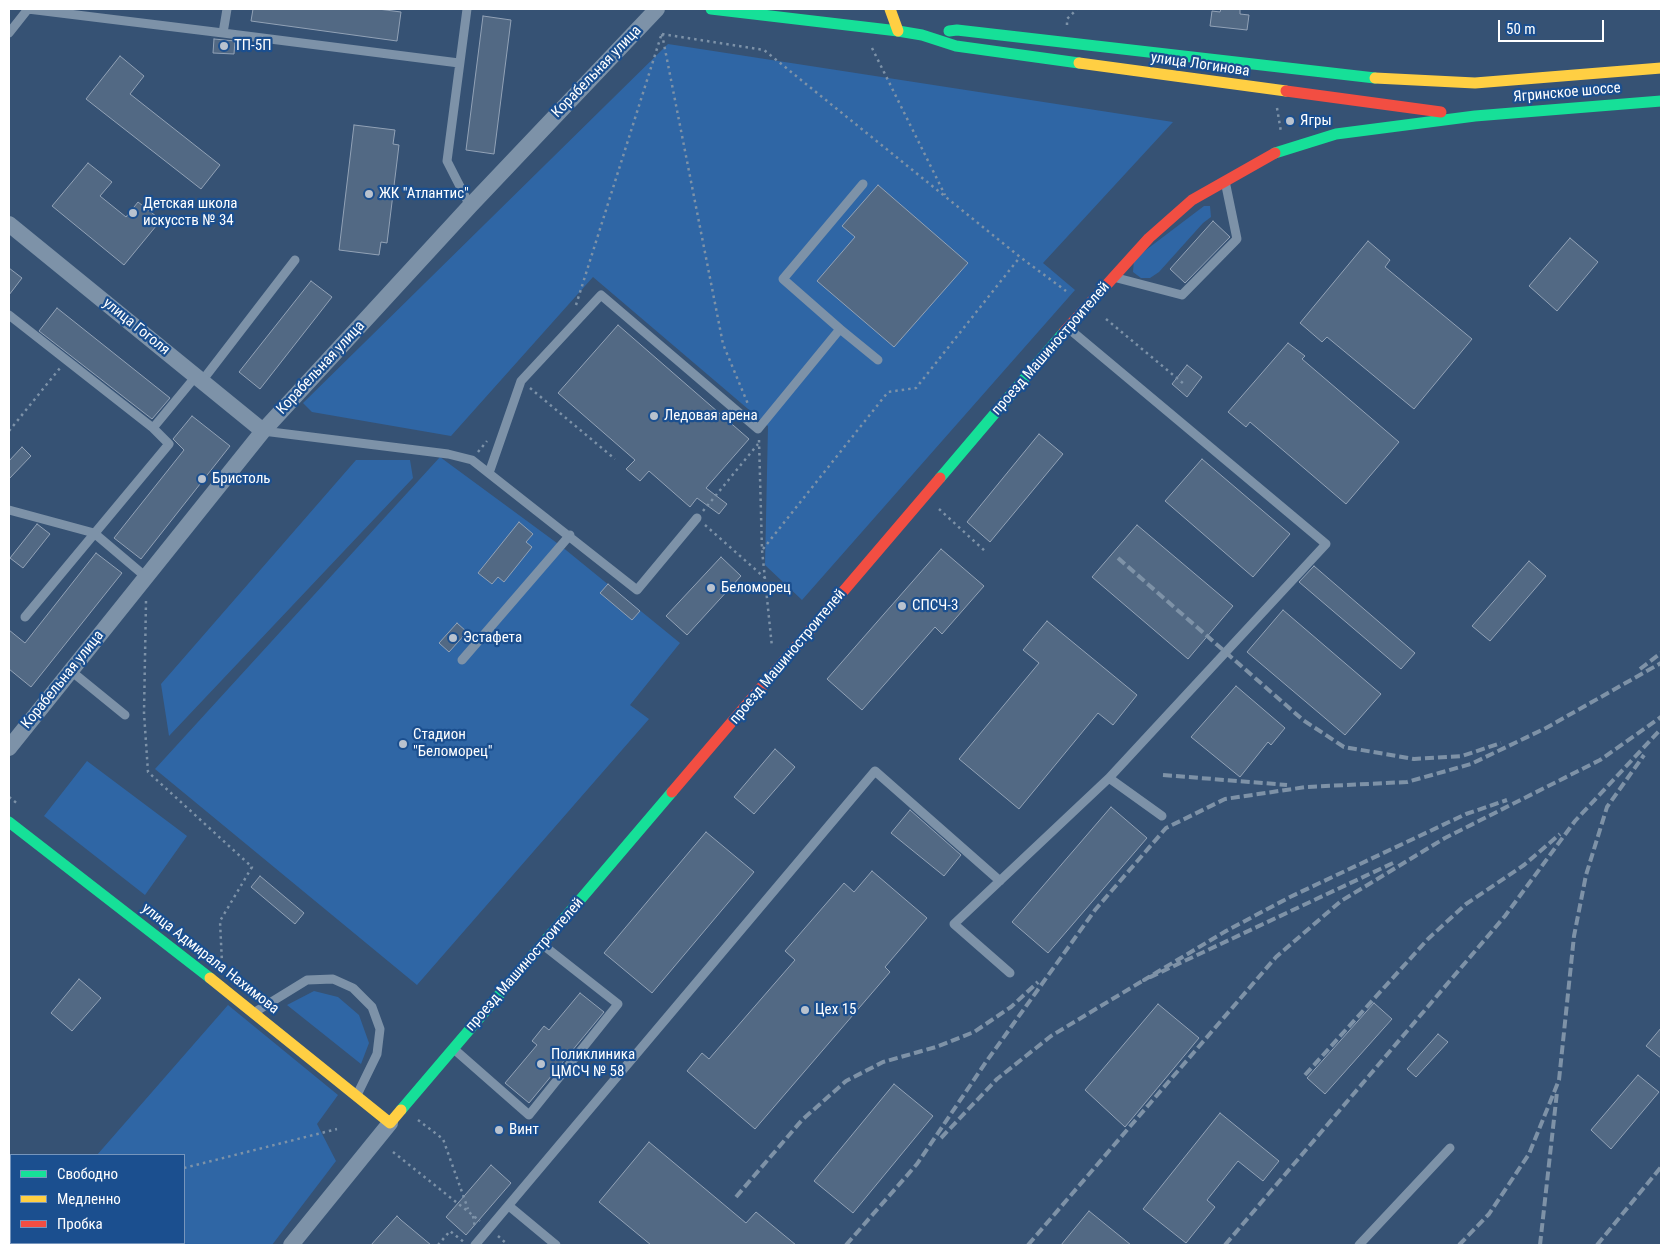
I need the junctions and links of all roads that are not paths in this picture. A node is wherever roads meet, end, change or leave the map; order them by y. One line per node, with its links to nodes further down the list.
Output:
1 (28, 9): 8 (lane); 9 (lane)
2 (226, 9): 9 (lane)
3 (467, 9): 11 (lane)
4 (657, 9): 21 (street, Корабельная улица)
5 (711, 9): 7 (street, улица Логинова)
6 (890, 9): 7 (street)
7 (898, 31): 10 (street, улица Логинова)
8 (9, 33)
9 (224, 33): 11 (lane)
10 (922, 35): 13 (street, улица Логинова); 16 (street, улица Логинова)
11 (460, 64): 21 (lane)
12 (1661, 68): 14 (street, Ягринское шоссе)
13 (1364, 77): 14 (street, улица Логинова); 16 (street)
14 (1475, 83)
15 (1661, 101): 17 (street, Ягринское шоссе)
16 (1363, 102): 17 (street, улица Логинова); 18 (street)
17 (1475, 116): 18 (street, проезд Машиностроителей)
18 (1336, 134): 19 (street, проезд Машиностроителей)
19 (1225, 180): 24 (street, проезд Машиностроителей); 24 (lane)
20 (863, 184): 27 (lane)
21 (470, 206): 31 (street, Корабельная улица)
22 (9, 224): 29 (street, улица Гоголя)
23 (295, 260): 29 (lane)
24 (1114, 277): 26 (street, проезд Машиностроителей)
25 (9, 315): 30 (lane)
26 (1068, 328): 43 (lane); 47 (street, проезд Машиностроителей)
27 (840, 329): 28 (lane); 32 (lane)
28 (878, 360)
29 (199, 378): 30 (lane); 31 (street, улица Гоголя)
30 (153, 428): 35 (lane)
31 (263, 431): 32 (lane); 37 (street, Корабельная улица)
32 (489, 473): 36 (lane)
33 (9, 510): 35 (lane)
34 (697, 518): 36 (lane)
35 (94, 533): 37 (lane); 38 (lane)
36 (570, 535): 39 (lane)
37 (146, 577): 40 (street, Корабельная улица)
38 (25, 616)
39 (462, 660)
40 (71, 671): 41 (lane); 42 (street, Корабельная улица)
41 (125, 715)
42 (9, 748)
43 (1110, 778): 44 (lane); 46 (lane)
44 (1162, 816)
45 (9, 822): 49 (street, улица Адмирала Нахимова)
46 (1000, 881): 48 (lane); 54 (lane)
47 (542, 945): 50 (street, проезд Машиностроителей); 50 (lane)
48 (1010, 973)
49 (254, 1012): 51 (street, улица Адмирала Нахимова); 51 (lane)
50 (453, 1048): 52 (street, проезд Машиностроителей)
51 (356, 1097): 52 (street, улица Адмирала Нахимова)
52 (390, 1123): 56 (street, проезд Машиностроителей)
53 (1450, 1148): 58 (lane)
54 (509, 1206): 55 (lane); 57 (lane)
55 (473, 1242)
56 (291, 1245)
57 (556, 1245)
58 (1359, 1245)

